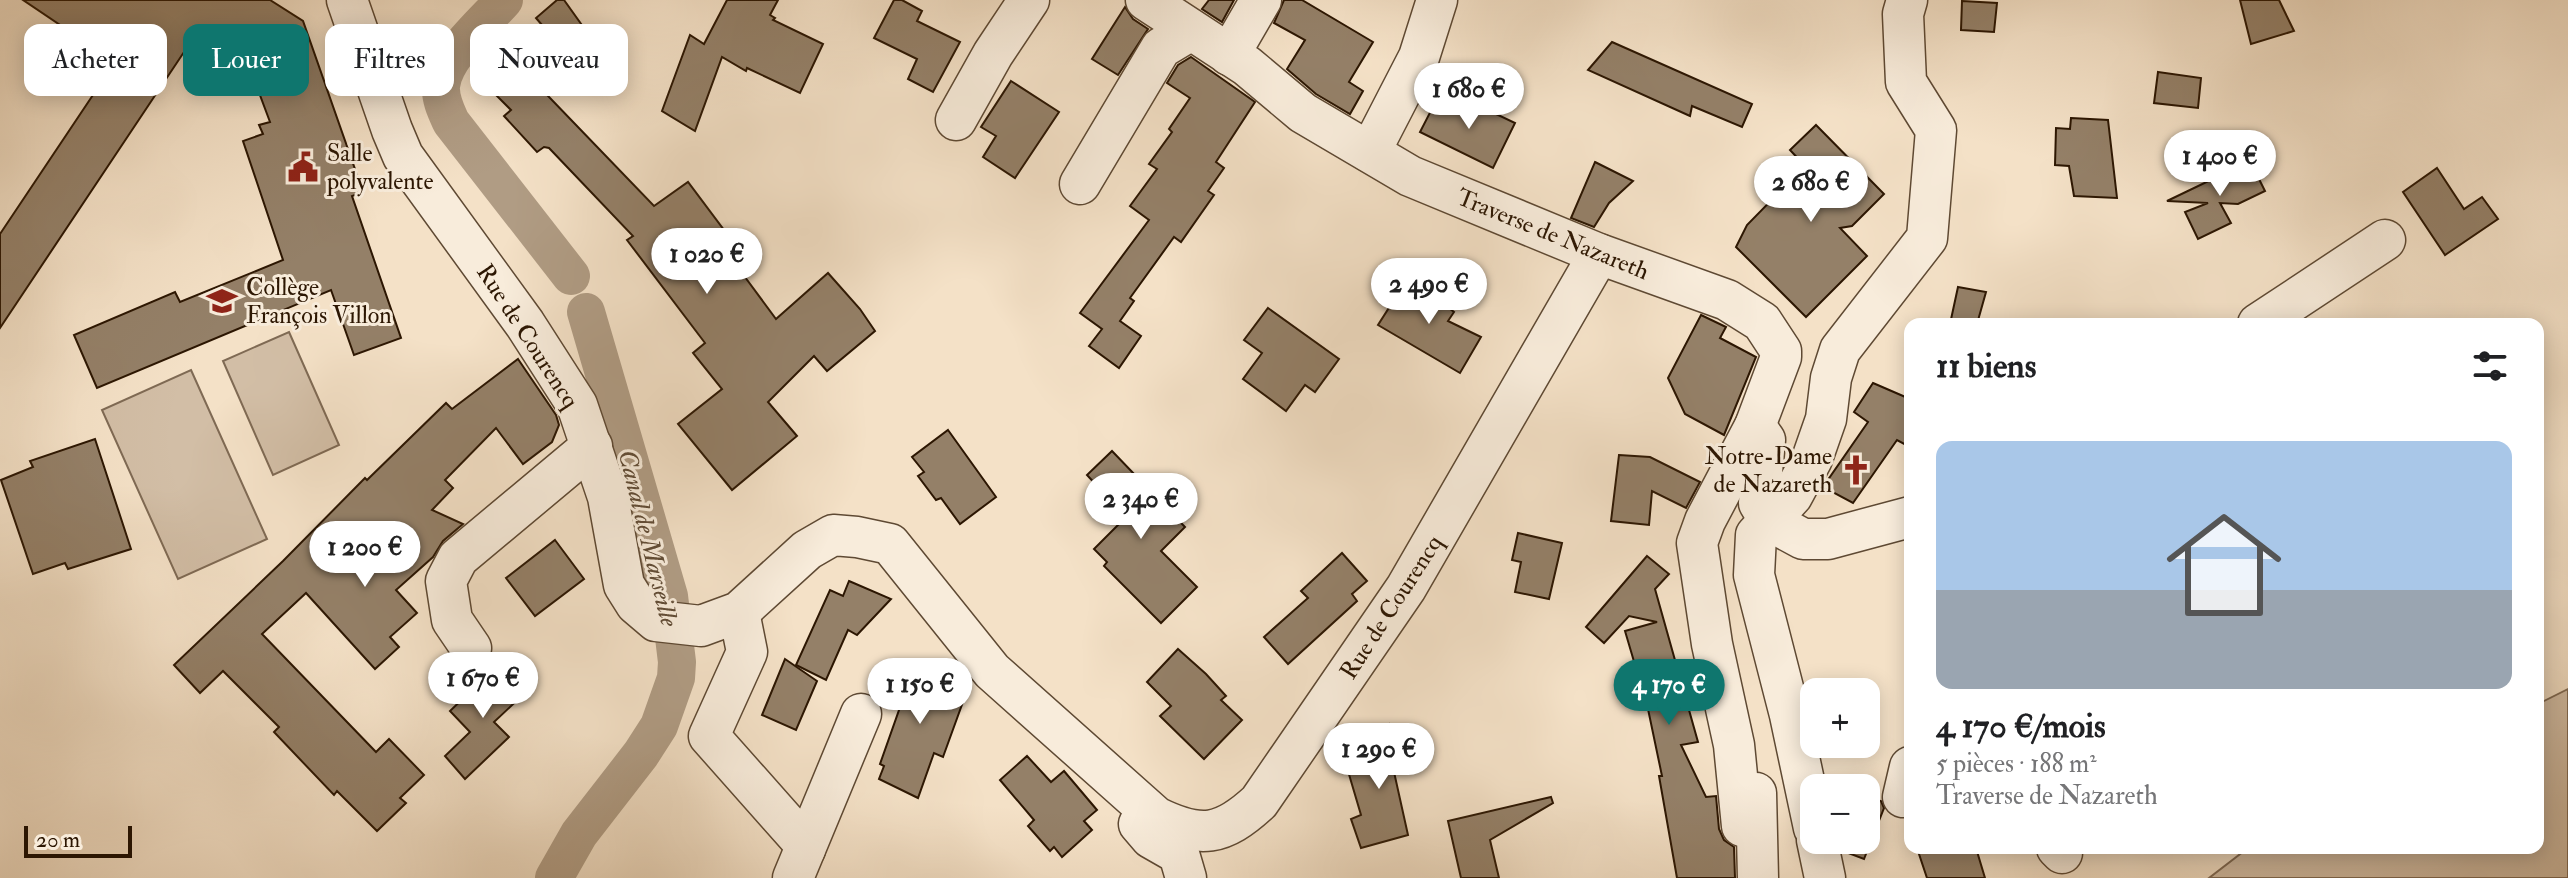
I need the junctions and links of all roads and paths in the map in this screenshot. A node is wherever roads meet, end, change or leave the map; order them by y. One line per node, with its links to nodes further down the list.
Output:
1 (347, 0): 16 (street, Rue de Courencq)
2 (1029, 0): 9 (street)
3 (1146, 0): 7 (street, Traverse de Nazareth)
4 (1261, 0): 8 (street)
5 (1437, 0): 10 (street)
6 (1907, 0): 18 (street)
7 (1191, 30): 8 (street, Traverse de Nazareth); 11 (street)
8 (1229, 55): 10 (street, Traverse de Nazareth)
9 (956, 120)
10 (1370, 152): 13 (street, Traverse de Nazareth)
11 (1080, 184)
12 (2385, 240): 14 (street)
13 (1599, 254): 15 (street, Traverse de Nazareth); 24 (street, Rue de Courencq)
14 (2267, 318)
15 (1755, 426): 18 (street); 19 (street, Traverse de Nazareth)
16 (592, 446): 20 (street, Rue de Courencq); 21 (street)
17 (1904, 519): 18 (street)
18 (1770, 521): 23 (street)
19 (1698, 551): 25 (street); 29 (street)
20 (739, 612): 24 (street, Rue de Courencq); 27 (street)
21 (471, 648)
22 (861, 714): 27 (street)
23 (1803, 774)
24 (1134, 798): 28 (street)
25 (1742, 826)
26 (1820, 854): 30 (street)
27 (799, 864)
28 (1186, 878)
29 (1758, 878)
30 (1825, 878)

